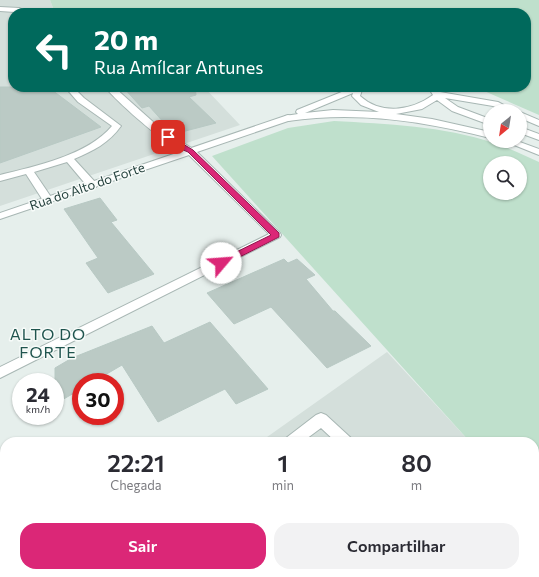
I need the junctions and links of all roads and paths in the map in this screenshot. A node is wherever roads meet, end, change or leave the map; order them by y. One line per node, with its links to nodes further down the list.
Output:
1 (74, 92): 21 (street)
2 (114, 92): 19 (street)
3 (348, 92): 10 (street)
4 (358, 92): 7 (street)
5 (435, 92): 6 (street); 8 (street); 12 (street)
6 (491, 104)
7 (371, 108): 8 (street); 9 (street)
8 (388, 110): 14 (street)
9 (332, 112): 10 (street); 14 (street)
10 (288, 118): 19 (street, Rua do Alto do Forte)
11 (527, 118): 13 (street)
12 (483, 119)
13 (539, 123)
14 (478, 132): 15 (street)
15 (483, 133)
16 (527, 133): 17 (street)
17 (539, 137)
18 (527, 148): 20 (street)
19 (190, 151): 24 (street, Rua do Alto do Forte); 27 (street)
20 (539, 152)
21 (68, 157): 22 (street); 24 (street)
22 (29, 171): 23 (street); 25 (street)
23 (0, 178)
24 (92, 185): 25 (street, Rua do Alto do Forte)
25 (48, 200): 26 (street, Rua do Alto do Forte)
26 (0, 216)
27 (0, 373)
28 (298, 437): 29 (street)
29 (341, 437)

